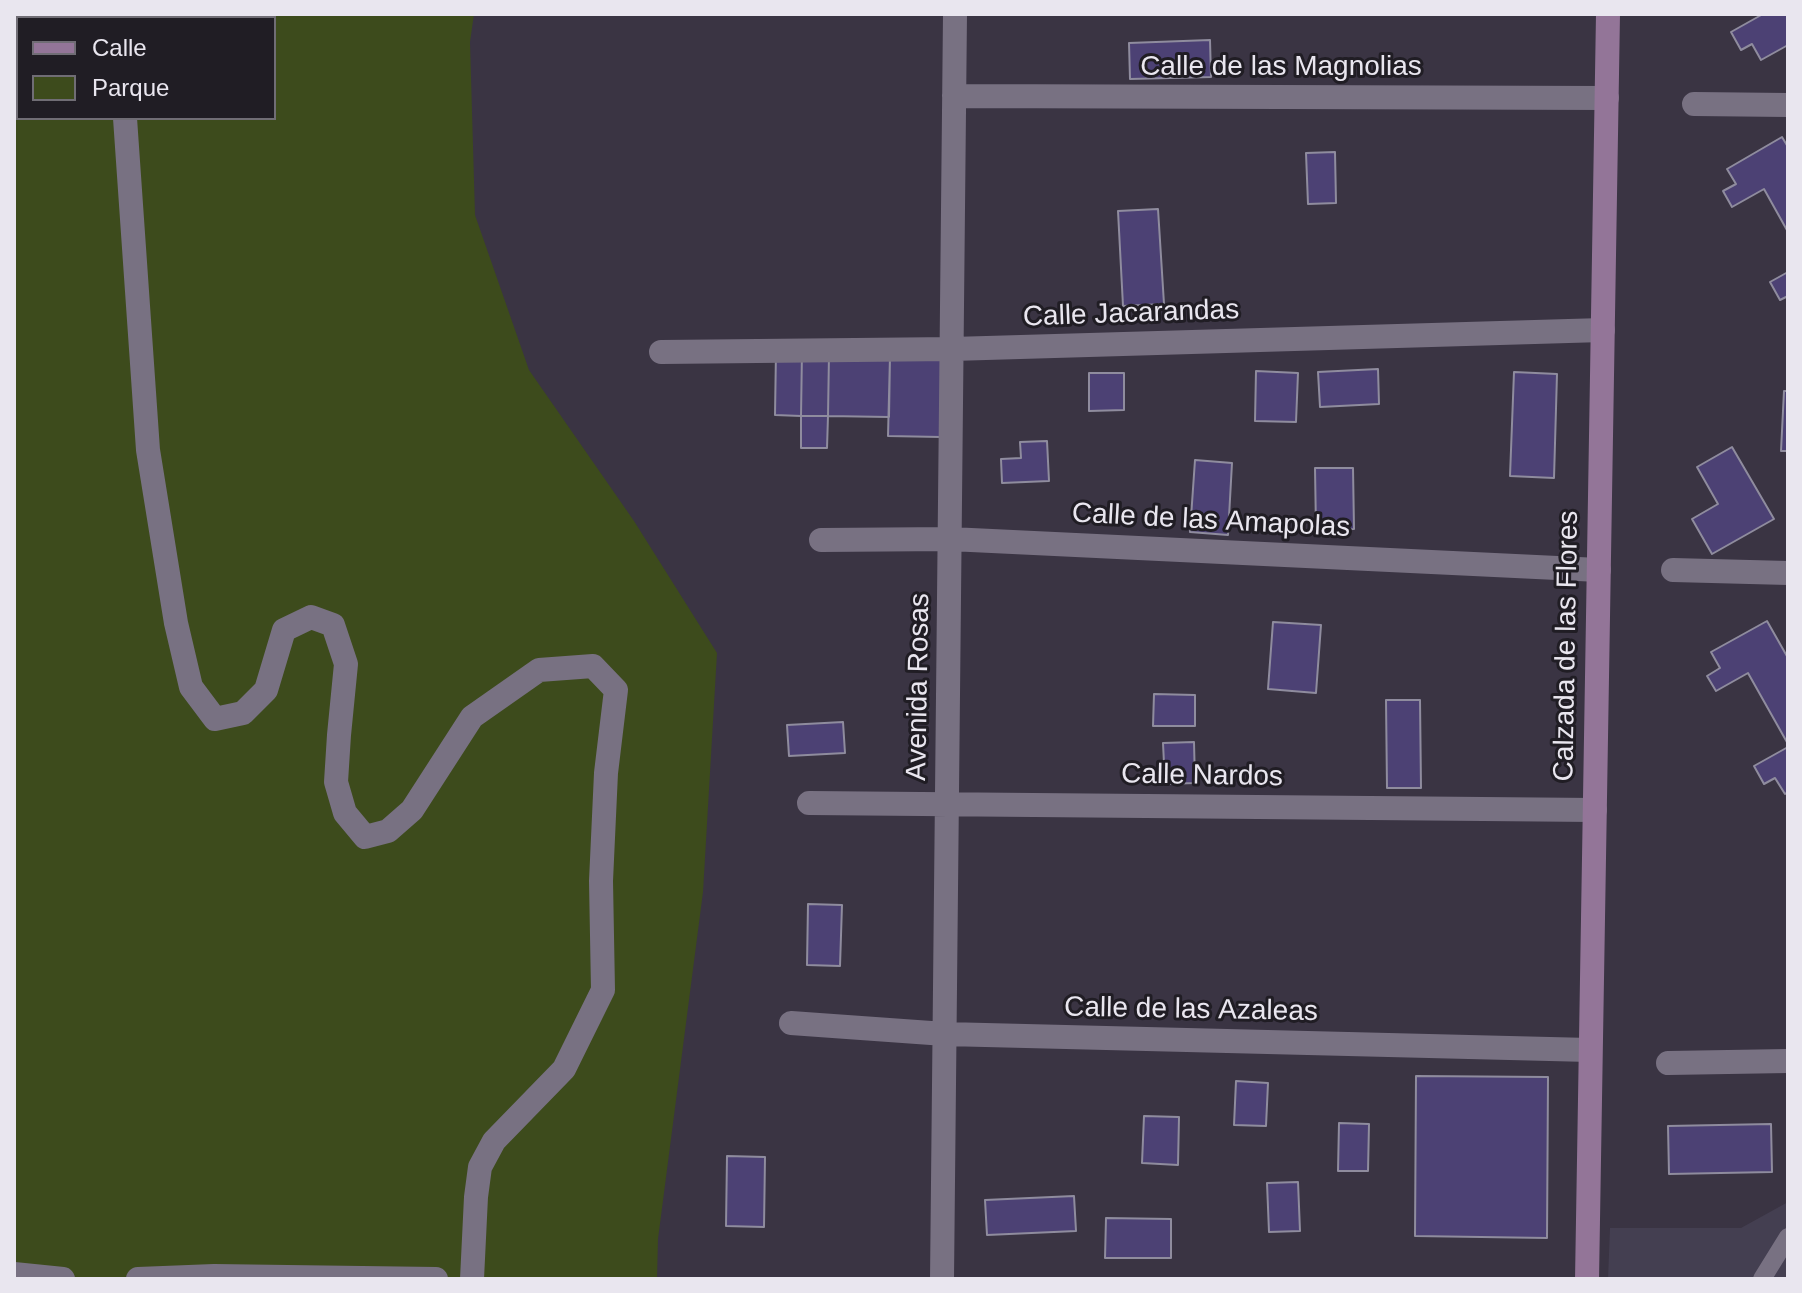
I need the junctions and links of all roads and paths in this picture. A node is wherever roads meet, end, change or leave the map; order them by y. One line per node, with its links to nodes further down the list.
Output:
1 (955, 14): 3 (street, Avenida Rosas)
2 (1608, 14): 4 (main road, Calzada de las Flores)
3 (954, 96): 4 (street, Calle de las Magnolias); 9 (street, Avenida Rosas)
4 (1607, 98): 8 (main road, Calzada de las Flores)
5 (1694, 104): 6 (street)
6 (1788, 105)
7 (125, 120): 29 (street)
8 (1603, 330): 9 (street, Calle Jacarandas); 13 (main road, Calzada de las Flores)
9 (952, 349): 10 (street, Calle Jacarandas); 11 (street, Avenida Rosas)
10 (661, 352)
11 (950, 539): 12 (street, Calle de las Amapolas); 13 (street, Calle de las Amapolas); 17 (street, Avenida Rosas)
12 (821, 540)
13 (1599, 570): 18 (main road, Calzada de las Flores)
14 (1673, 570): 15 (street)
15 (1788, 573)
16 (809, 803): 17 (street, Calle Nardos)
17 (947, 804): 18 (street, Calle Nardos); 20 (street, Avenida Rosas)
18 (1595, 810): 21 (main road, Calzada de las Flores)
19 (791, 1023): 20 (street, Calle de las Azaleas)
20 (945, 1034): 21 (street, Calle de las Azaleas); 30 (street, Avenida Rosas)
21 (1590, 1050): 31 (main road, Calzada de las Flores)
22 (1788, 1061): 23 (street)
23 (1668, 1063)
24 (1788, 1237): 32 (lane)
25 (14, 1274): 26 (street)
26 (63, 1279)
27 (138, 1279): 28 (street)
28 (436, 1279)
29 (472, 1279)
30 (942, 1279)
31 (1587, 1279)
32 (1762, 1279)

